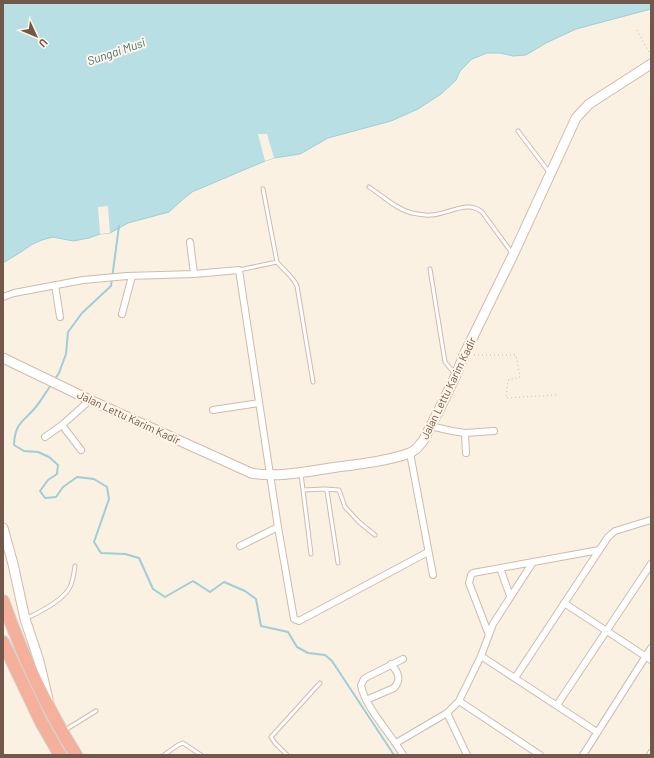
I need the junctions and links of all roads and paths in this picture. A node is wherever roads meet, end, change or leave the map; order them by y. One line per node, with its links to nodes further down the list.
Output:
1 (637, 30): 2 (path)
2 (651, 56)
3 (651, 64): 5 (street, Jalan Lettu Karim Kadir)
4 (518, 131): 5 (lane)
5 (550, 174): 9 (street, Jalan Lettu Karim Kadir)
6 (369, 187): 9 (lane)
7 (264, 188): 10 (lane)
8 (190, 242): 13 (street)
9 (513, 254): 19 (street, Jalan Lettu Karim Kadir)
10 (277, 262): 12 (lane); 22 (lane)
11 (430, 269): 21 (lane)
12 (240, 270): 13 (street); 25 (street)
13 (194, 274): 14 (street)
14 (132, 276): 15 (street); 17 (street)
15 (55, 285): 16 (street); 18 (street)
16 (3, 297)
17 (122, 314)
18 (60, 317)
19 (464, 355): 21 (street, Jalan Lettu Karim Kadir); 23 (path)
20 (3, 358): 24 (street, Jalan Lettu Karim Kadir)
21 (456, 375): 28 (street, Jalan Lettu Karim Kadir)
22 (312, 382)
23 (556, 395)
24 (90, 400): 27 (street); 36 (street, Jalan Lettu Karim Kadir)
25 (259, 403): 26 (street); 36 (street)
26 (213, 410)
27 (62, 425): 31 (street); 32 (street)
28 (430, 426): 30 (street); 33 (street, Jalan Lettu Karim Kadir)
29 (494, 431): 30 (street)
30 (464, 433): 34 (street)
31 (45, 437)
32 (81, 450)
33 (410, 453): 35 (street, Jalan Lettu Karim Kadir); 45 (street)
34 (466, 453)
35 (301, 472): 36 (street, Jalan Lettu Karim Kadir); 38 (lane)
36 (270, 475): 40 (street)
37 (325, 489): 38 (lane); 42 (lane); 48 (lane)
38 (304, 490): 46 (lane)
39 (651, 520): 44 (street)
40 (278, 527): 43 (street); 45 (street)
41 (3, 528): 56 (street)
42 (375, 535)
43 (240, 546)
44 (599, 550): 47 (street); 55 (street)
45 (428, 552): 52 (street)
46 (311, 554)
47 (533, 562): 51 (street); 53 (street)
48 (338, 563)
49 (651, 564): 57 (street)
50 (76, 566): 56 (lane)
51 (500, 568): 53 (street); 58 (street)
52 (433, 575)
53 (510, 596): 58 (street)
54 (3, 601): 71 (highway)
55 (564, 603): 57 (street); 65 (street)
56 (25, 619): 71 (street)
57 (606, 631): 62 (street); 69 (street)
58 (489, 635): 61 (street)
59 (3, 642): 76 (highway)
60 (651, 648): 62 (street)
61 (481, 656): 65 (street); 68 (street)
62 (648, 658): 74 (street)
63 (403, 659): 64 (street)
64 (390, 664): 67 (street); 67 (street)
65 (515, 678): 69 (street)
66 (320, 683): 80 (lane)
67 (366, 700): 75 (street)
68 (459, 702): 72 (street); 83 (street)
69 (557, 705): 74 (street)
70 (96, 711): 73 (lane)
71 (52, 713): 73 (highway)
72 (447, 713): 75 (street); 82 (street)
73 (62, 732): 77 (highway)
74 (597, 732): 84 (street)
75 (396, 743): 81 (street)
76 (60, 755)
77 (76, 755)
78 (164, 755): 79 (lane)
79 (201, 755)
80 (287, 755)
81 (403, 755)
82 (467, 755)
83 (540, 755)
84 (583, 755)

